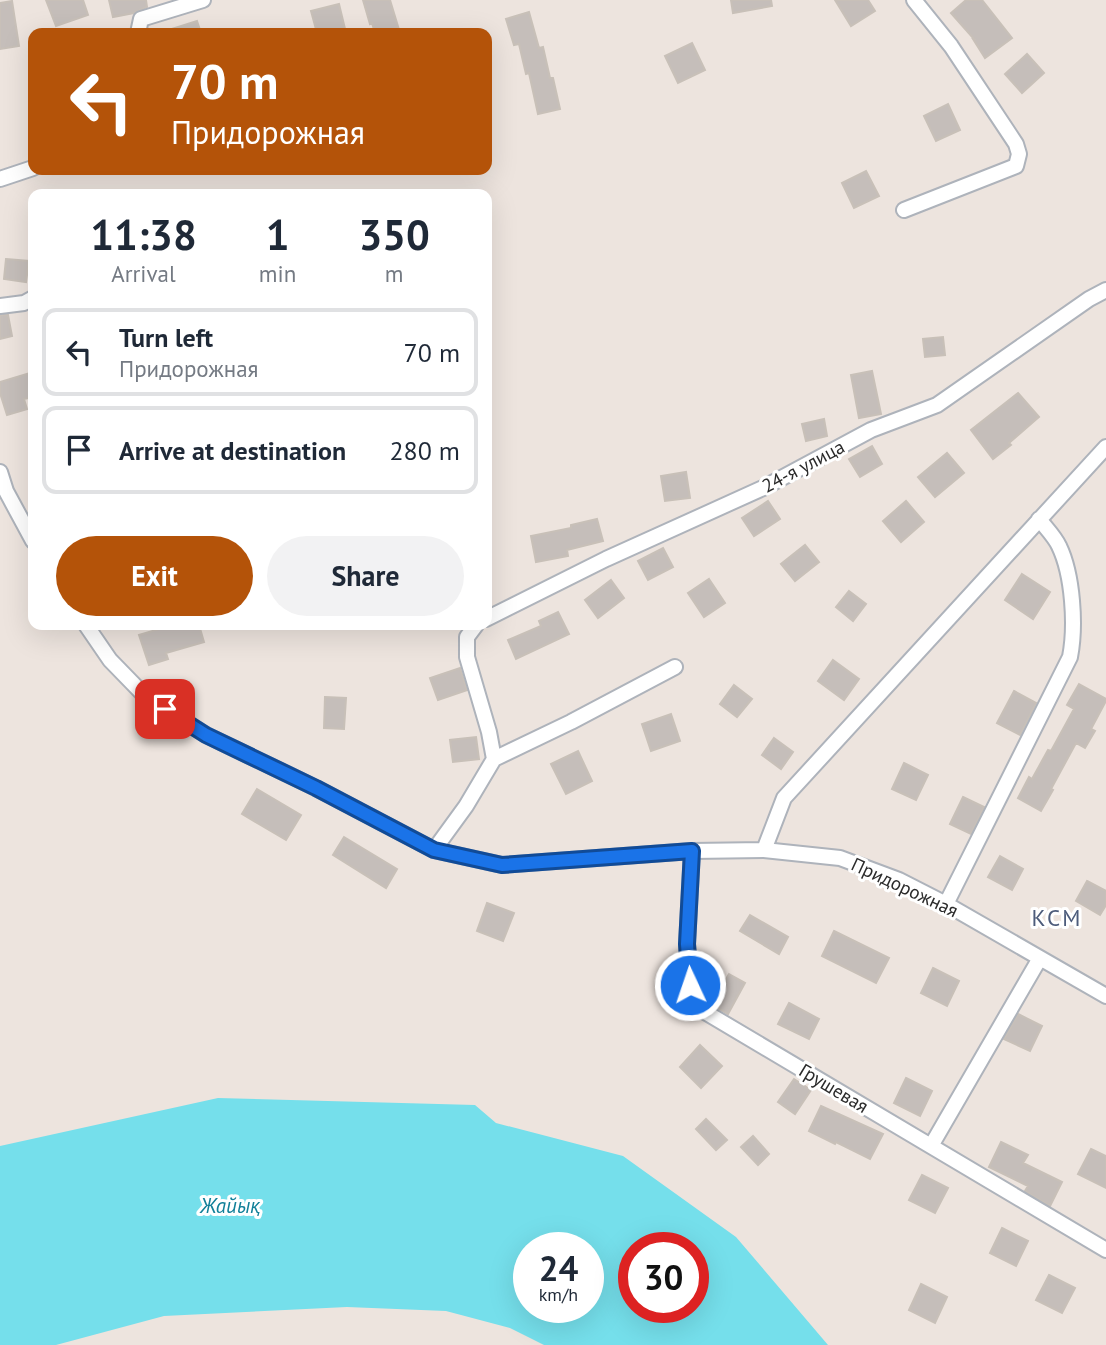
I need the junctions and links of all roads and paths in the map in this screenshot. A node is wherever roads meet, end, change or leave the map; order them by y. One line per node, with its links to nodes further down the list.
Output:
1 (203, 0): 3 (street)
2 (914, 0): 6 (street)
3 (139, 28)
4 (28, 170): 5 (street)
5 (0, 179)
6 (904, 210)
7 (1106, 290): 14 (street, 24-я улица)
8 (28, 301): 9 (street)
9 (0, 306)
10 (1106, 447): 12 (street)
11 (0, 472): 13 (street)
12 (1039, 519): 20 (street); 22 (street)
13 (28, 532)
14 (492, 616)
15 (89, 630): 19 (street, Придорожная)
16 (472, 630): 18 (street)
17 (675, 667): 18 (street)
18 (494, 759): 19 (street)
19 (434, 850): 21 (street, Придорожная)
20 (764, 850): 21 (street, Придорожная); 22 (street, Придорожная)
21 (692, 851): 25 (street, Грушевая)
22 (946, 904): 23 (street, Придорожная)
23 (1040, 958): 24 (street, Придорожная); 25 (street)
24 (1104, 991)
25 (931, 1146): 26 (street, Грушевая)
26 (1106, 1250)

